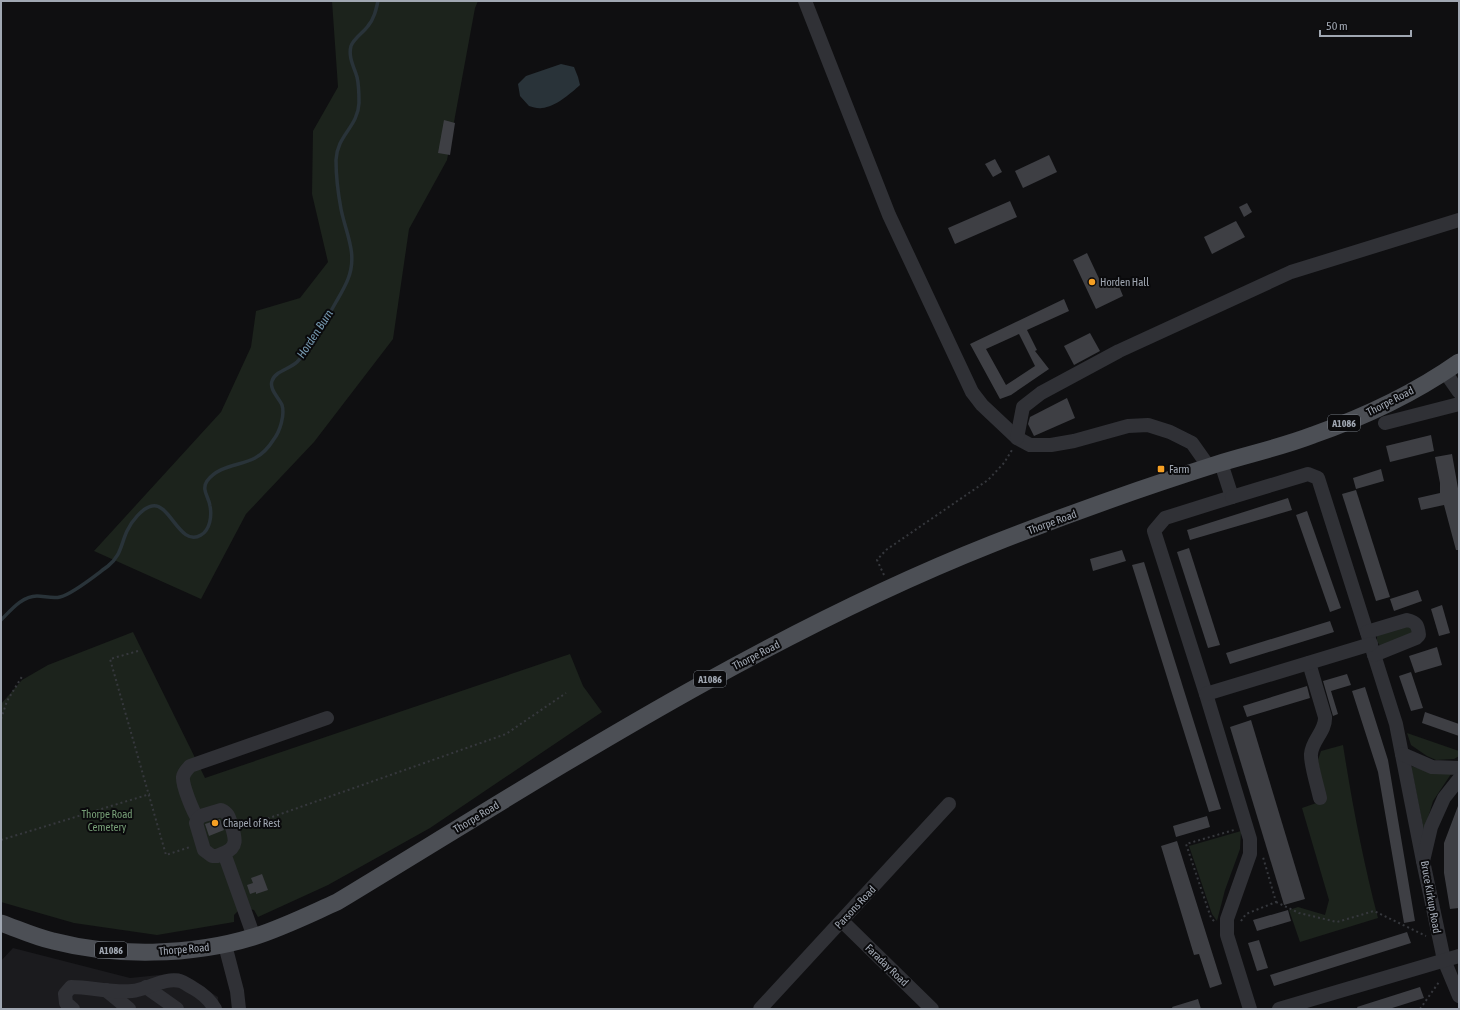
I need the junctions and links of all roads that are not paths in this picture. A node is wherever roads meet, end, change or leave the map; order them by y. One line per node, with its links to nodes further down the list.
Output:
1 (805, 1): 7 (street)
2 (1459, 220): 7 (street)
3 (1452, 367): 4 (street); 8 (main road, Thorpe Road / A1086)
4 (1459, 392)
5 (1459, 404): 6 (street, Thorpe Road)
6 (1385, 423)
7 (1017, 438): 8 (street)
8 (1215, 465): 9 (street); 24 (main road, Thorpe Road / A1086)
9 (1232, 497): 10 (street); 12 (street)
10 (1371, 644): 11 (street); 14 (street)
11 (1309, 663): 12 (street); 17 (street)
12 (1206, 694): 38 (street)
13 (327, 718): 19 (street)
14 (1402, 754): 15 (street); 21 (street)
15 (1459, 768)
16 (1459, 779): 21 (street, Bruce Kirkup Road)
17 (1320, 798)
18 (949, 804): 22 (street, Parsons Road)
19 (198, 819): 20 (street); 20 (street)
20 (224, 854): 24 (street)
21 (1423, 861): 27 (street, Bruce Kirkup Road)
22 (842, 921): 36 (street, Parsons Road); 37 (street, Faraday Road)
23 (1, 924): 25 (main road, Thorpe Road / A1086)
24 (254, 937): 25 (main road, Thorpe Road / A1086)
25 (225, 944): 35 (street)
26 (1459, 956): 27 (street)
27 (1446, 965): 30 (street, Bruce Kirkup Road); 39 (street)
28 (146, 987): 29 (street); 33 (street); 34 (street)
29 (106, 990): 31 (street); 32 (street)
30 (1459, 996)
31 (73, 1009)
32 (129, 1009)
33 (177, 1009)
34 (215, 1009)
35 (239, 1009)
36 (760, 1009)
37 (932, 1009)
38 (1250, 1009)
39 (1279, 1009)

